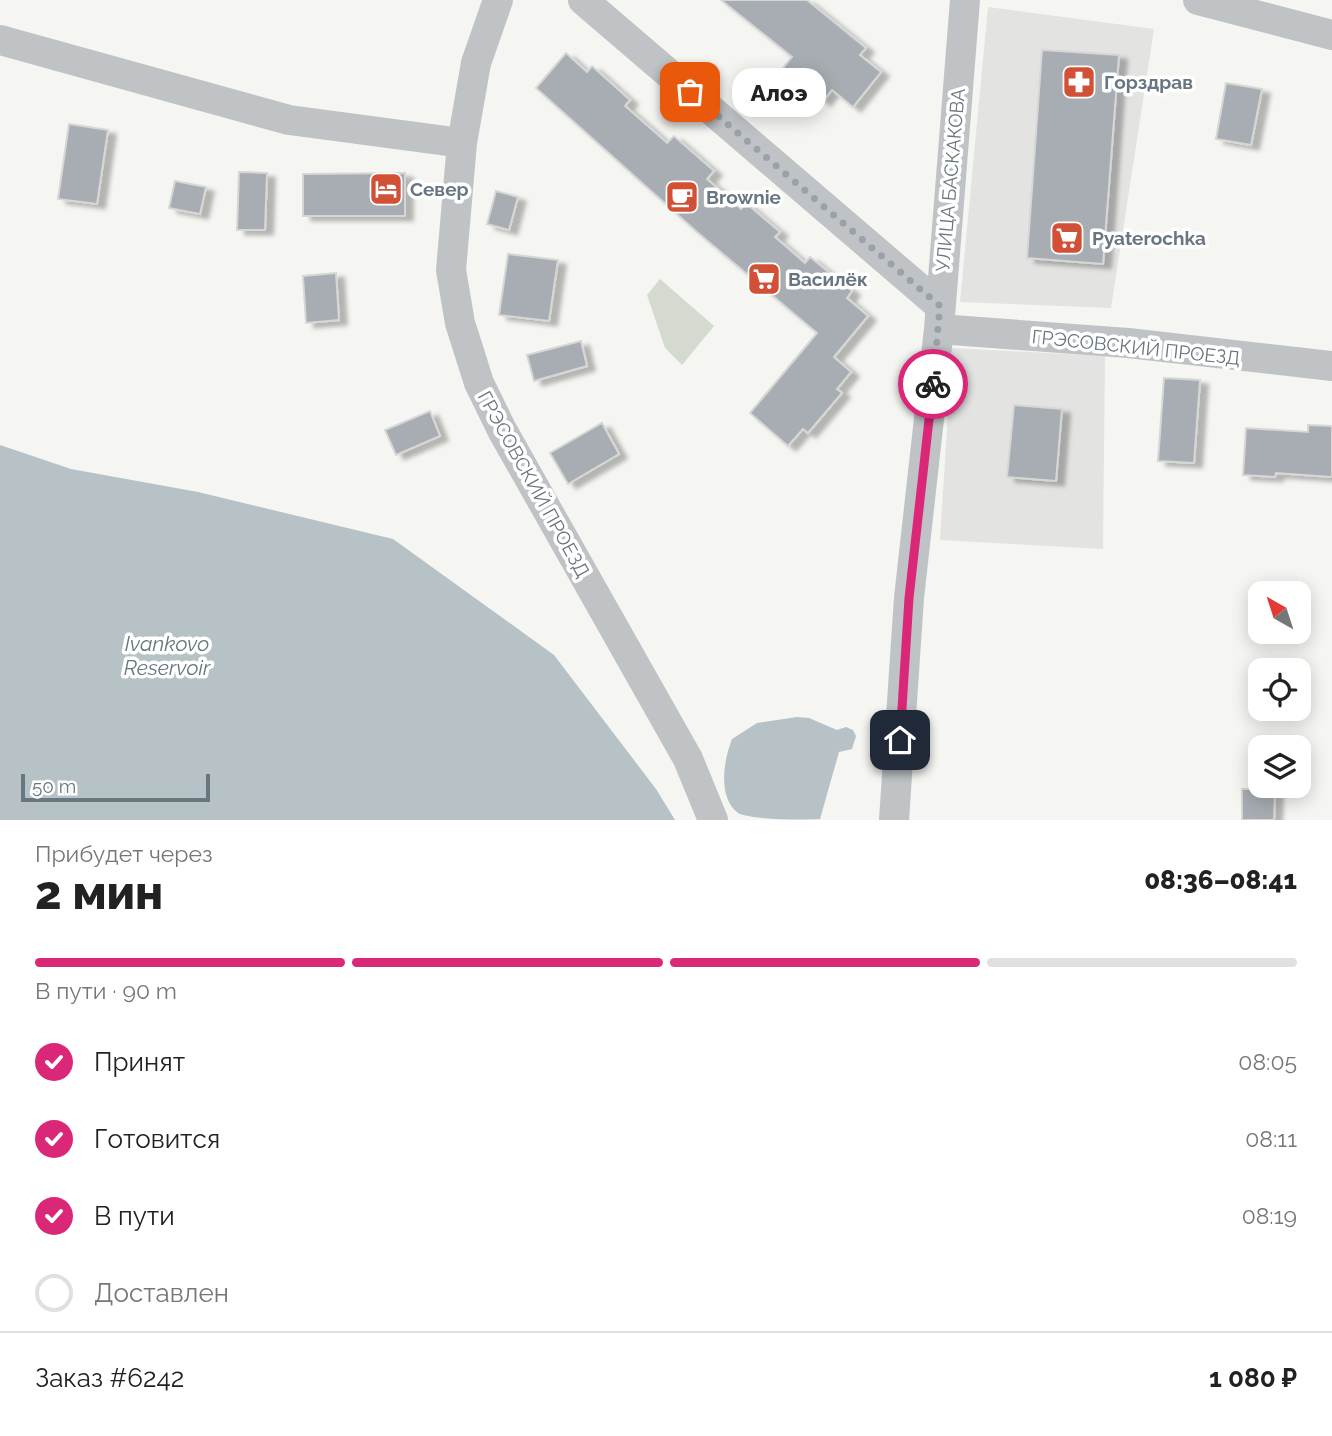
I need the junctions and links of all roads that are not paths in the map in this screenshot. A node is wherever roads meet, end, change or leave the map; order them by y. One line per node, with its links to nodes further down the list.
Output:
1 (498, 0): 7 (street, ГРЭСОВСКИЙ ПРОЕЗД)
2 (583, 0): 8 (street)
3 (965, 0): 8 (street, УЛИЦА БАСКАКОВА)
4 (1198, 0): 5 (street)
5 (1332, 35)
6 (0, 40): 7 (street)
7 (461, 143): 10 (street, ГРЭСОВСКИЙ ПРОЕЗД)
8 (940, 318): 9 (street, ГРЭСОВСКИЙ ПРОЕЗД); 11 (street, УЛИЦА БАСКАКОВА)
9 (1332, 366)
10 (713, 820)
11 (894, 820)

